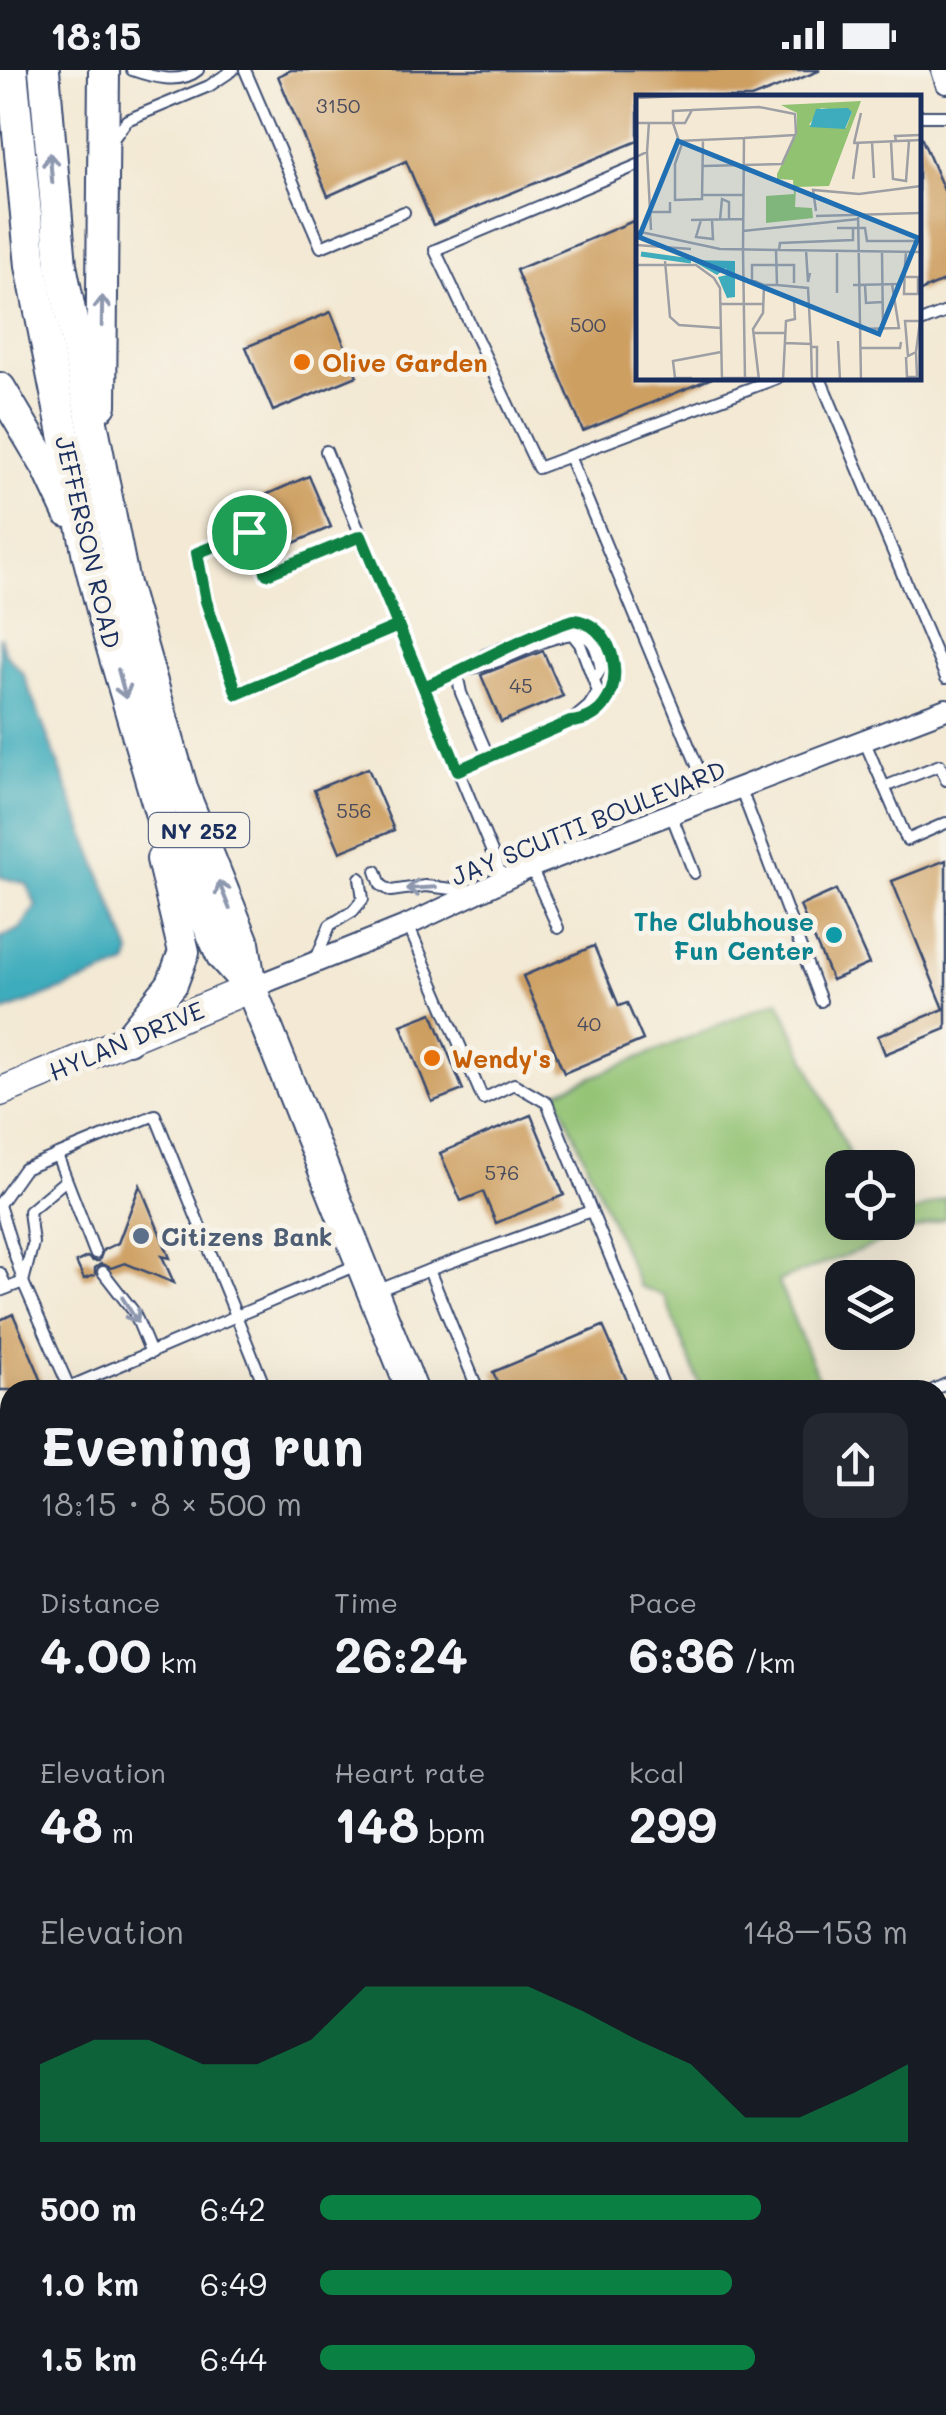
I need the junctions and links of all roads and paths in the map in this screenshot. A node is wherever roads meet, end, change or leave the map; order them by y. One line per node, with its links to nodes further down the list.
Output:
1 (12, 70): 22 (main road, JEFFERSON ROAD / NY 252)
2 (44, 70): 20 (main road, JEFFERSON ROAD / NY 252, one-way to 2)
3 (104, 70): 10 (main road)
4 (132, 70): 5 (lane)
5 (198, 70)
6 (234, 70): 10 (lane)
7 (245, 70): 12 (lane)
8 (942, 70): 9 (street)
9 (946, 84)
10 (104, 152): 20 (main road, one-way to 10)
11 (636, 166): 19 (lane)
12 (404, 212)
13 (946, 312): 14 (lane)
14 (921, 322)
15 (772, 380): 19 (lane)
16 (821, 380): 26 (lane)
17 (0, 388): 22 (main road)
18 (326, 451): 21 (lane)
19 (569, 456): 37 (lane)
20 (100, 478): 49 (main road, JEFFERSON ROAD / NY 252, one-way to 20)
21 (361, 536): 23 (lane); 23 (lane)
22 (88, 556): 36 (main road, JEFFERSON ROAD / NY 252, one-way to 36)
23 (398, 626): 27 (lane)
24 (471, 668): 25 (lane); 29 (lane); 29 (lane)
25 (457, 674): 27 (lane); 31 (lane)
26 (946, 678)
27 (424, 687): 32 (lane)
28 (946, 709): 30 (street, JAY SCUTTI BOULEVARD)
29 (570, 722): 31 (lane)
30 (864, 740): 34 (lane); 35 (street, JAY SCUTTI BOULEVARD)
31 (489, 758): 32 (lane)
32 (458, 770): 44 (lane)
33 (946, 780): 34 (lane)
34 (884, 787): 39 (lane)
35 (740, 788): 37 (street, JAY SCUTTI BOULEVARD); 50 (lane)
36 (153, 791): 49 (main road, JEFFERSON ROAD / NY 252); 51 (main road)
37 (710, 799): 38 (street, JAY SCUTTI BOULEVARD)
38 (672, 814): 40 (street, JAY SCUTTI BOULEVARD); 42 (lane)
39 (946, 823)
40 (532, 867): 44 (street, JAY SCUTTI BOULEVARD); 47 (lane)
41 (376, 870): 45 (lane, one-way to 41)
42 (694, 873)
43 (360, 878): 48 (lane)
44 (503, 879): 45 (street, JAY SCUTTI BOULEVARD)
45 (478, 891): 46 (street, JAY SCUTTI BOULEVARD)
46 (408, 926): 48 (street, JAY SCUTTI BOULEVARD); 56 (lane)
47 (558, 928)
48 (314, 963): 49 (street, JAY SCUTTI BOULEVARD)
49 (251, 988): 51 (main road, HYLAN DRIVE); 58 (main road, JEFFERSON ROAD / NY 252)
50 (821, 1001)
51 (128, 1039): 52 (main road, HYLAN DRIVE)
52 (0, 1092)
53 (56, 1155): 54 (lane); 55 (lane); 65 (lane)
54 (66, 1180): 57 (lane); 62 (lane)
55 (0, 1206): 62 (lane)
56 (592, 1211): 59 (lane); 72 (lane)
57 (95, 1253)
58 (361, 1263): 64 (main road, JEFFERSON ROAD / NY 252); 65 (lane)
59 (430, 1270): 64 (lane); 71 (lane)
60 (0, 1272): 63 (lane)
61 (103, 1272): 66 (lane, one-way to 66)
62 (23, 1282): 63 (lane); 67 (lane)
63 (3, 1290)
64 (372, 1292): 70 (main road, JEFFERSON ROAD / NY 252)
65 (237, 1317): 66 (lane); 69 (lane)
66 (151, 1353): 68 (lane)
67 (66, 1380)
68 (88, 1380)
69 (262, 1380)
70 (408, 1380)
71 (474, 1380)
72 (660, 1380)

